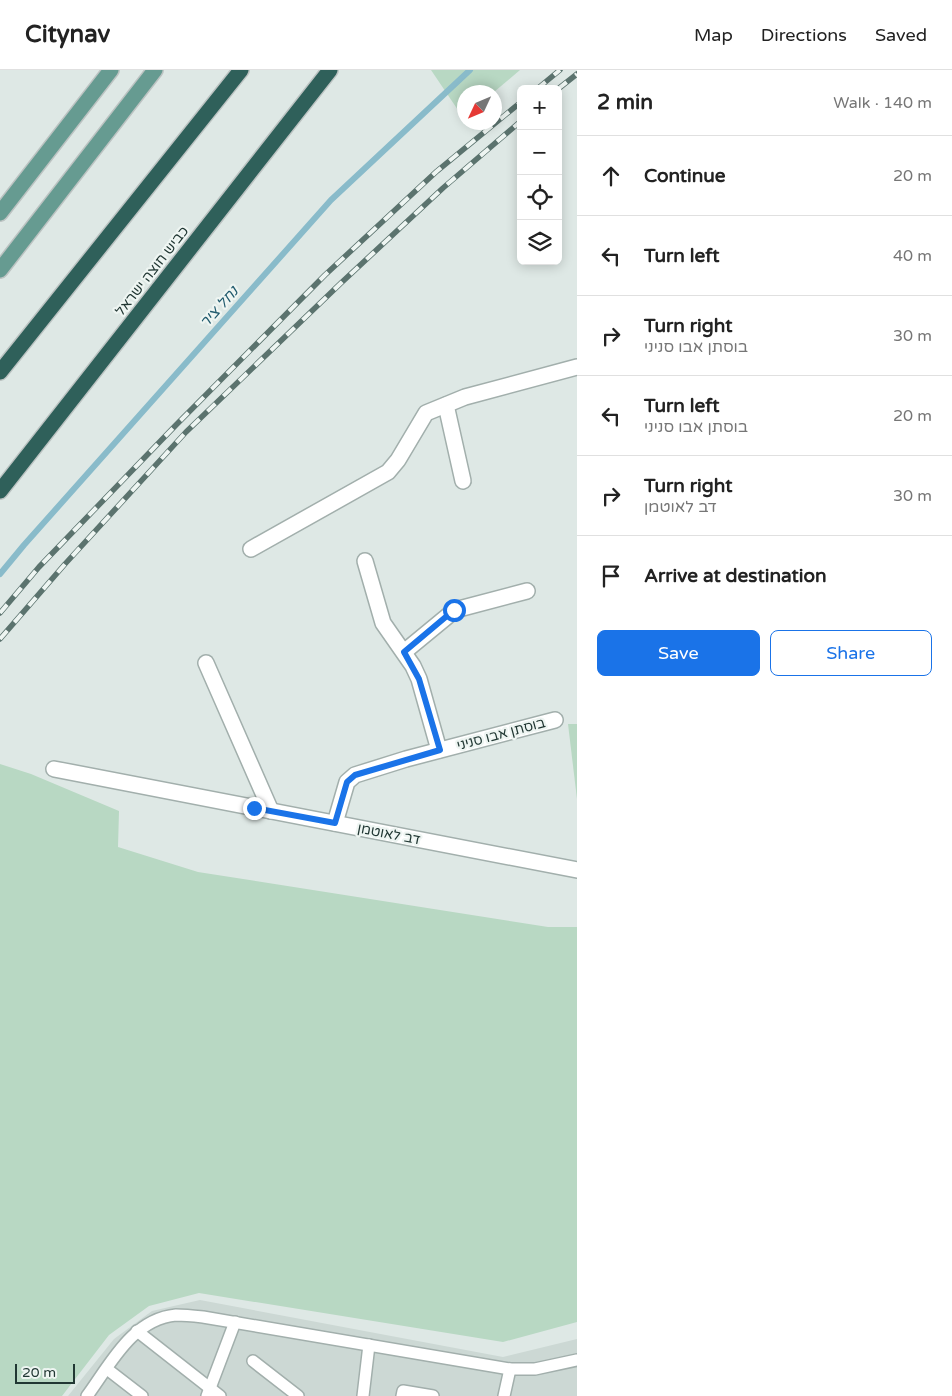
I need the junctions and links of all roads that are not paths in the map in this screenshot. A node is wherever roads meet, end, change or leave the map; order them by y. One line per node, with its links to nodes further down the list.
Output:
1 (111, 70): 5 (main road)
2 (155, 70): 6 (main road)
3 (240, 70): 8 (highway)
4 (330, 70): 11 (highway, כביש חוצה ישראל)
5 (0, 213)
6 (0, 270)
7 (577, 367): 9 (street)
8 (0, 372)
9 (446, 405): 10 (street); 12 (street)
10 (463, 481)
11 (0, 491)
12 (250, 549)
13 (365, 561): 15 (street)
14 (527, 591): 15 (street)
15 (404, 652): 18 (street)
16 (206, 663): 20 (street)
17 (555, 720): 18 (street, בוסתן אבו סניני)
18 (440, 750): 21 (street, בוסתן אבו סניני)
19 (54, 768): 20 (street, דב לאוטמן)
20 (271, 811): 21 (street, דב לאוטמן)
21 (335, 823): 22 (street, דב לאוטמן)
22 (577, 870)
23 (235, 1322): 24 (lane); 25 (lane); 30 (lane)
24 (137, 1331): 28 (lane); 30 (lane)
25 (370, 1345): 29 (lane); 35 (lane)
26 (577, 1360): 29 (lane)
27 (252, 1361): 31 (lane)
28 (107, 1369): 32 (lane); 33 (lane)
29 (510, 1369): 38 (lane)
30 (209, 1392): 34 (lane)
31 (295, 1395)
32 (86, 1396)
33 (142, 1396)
34 (220, 1396)
35 (363, 1396)
36 (402, 1396): 37 (lane)
37 (433, 1396)
38 (504, 1396)

